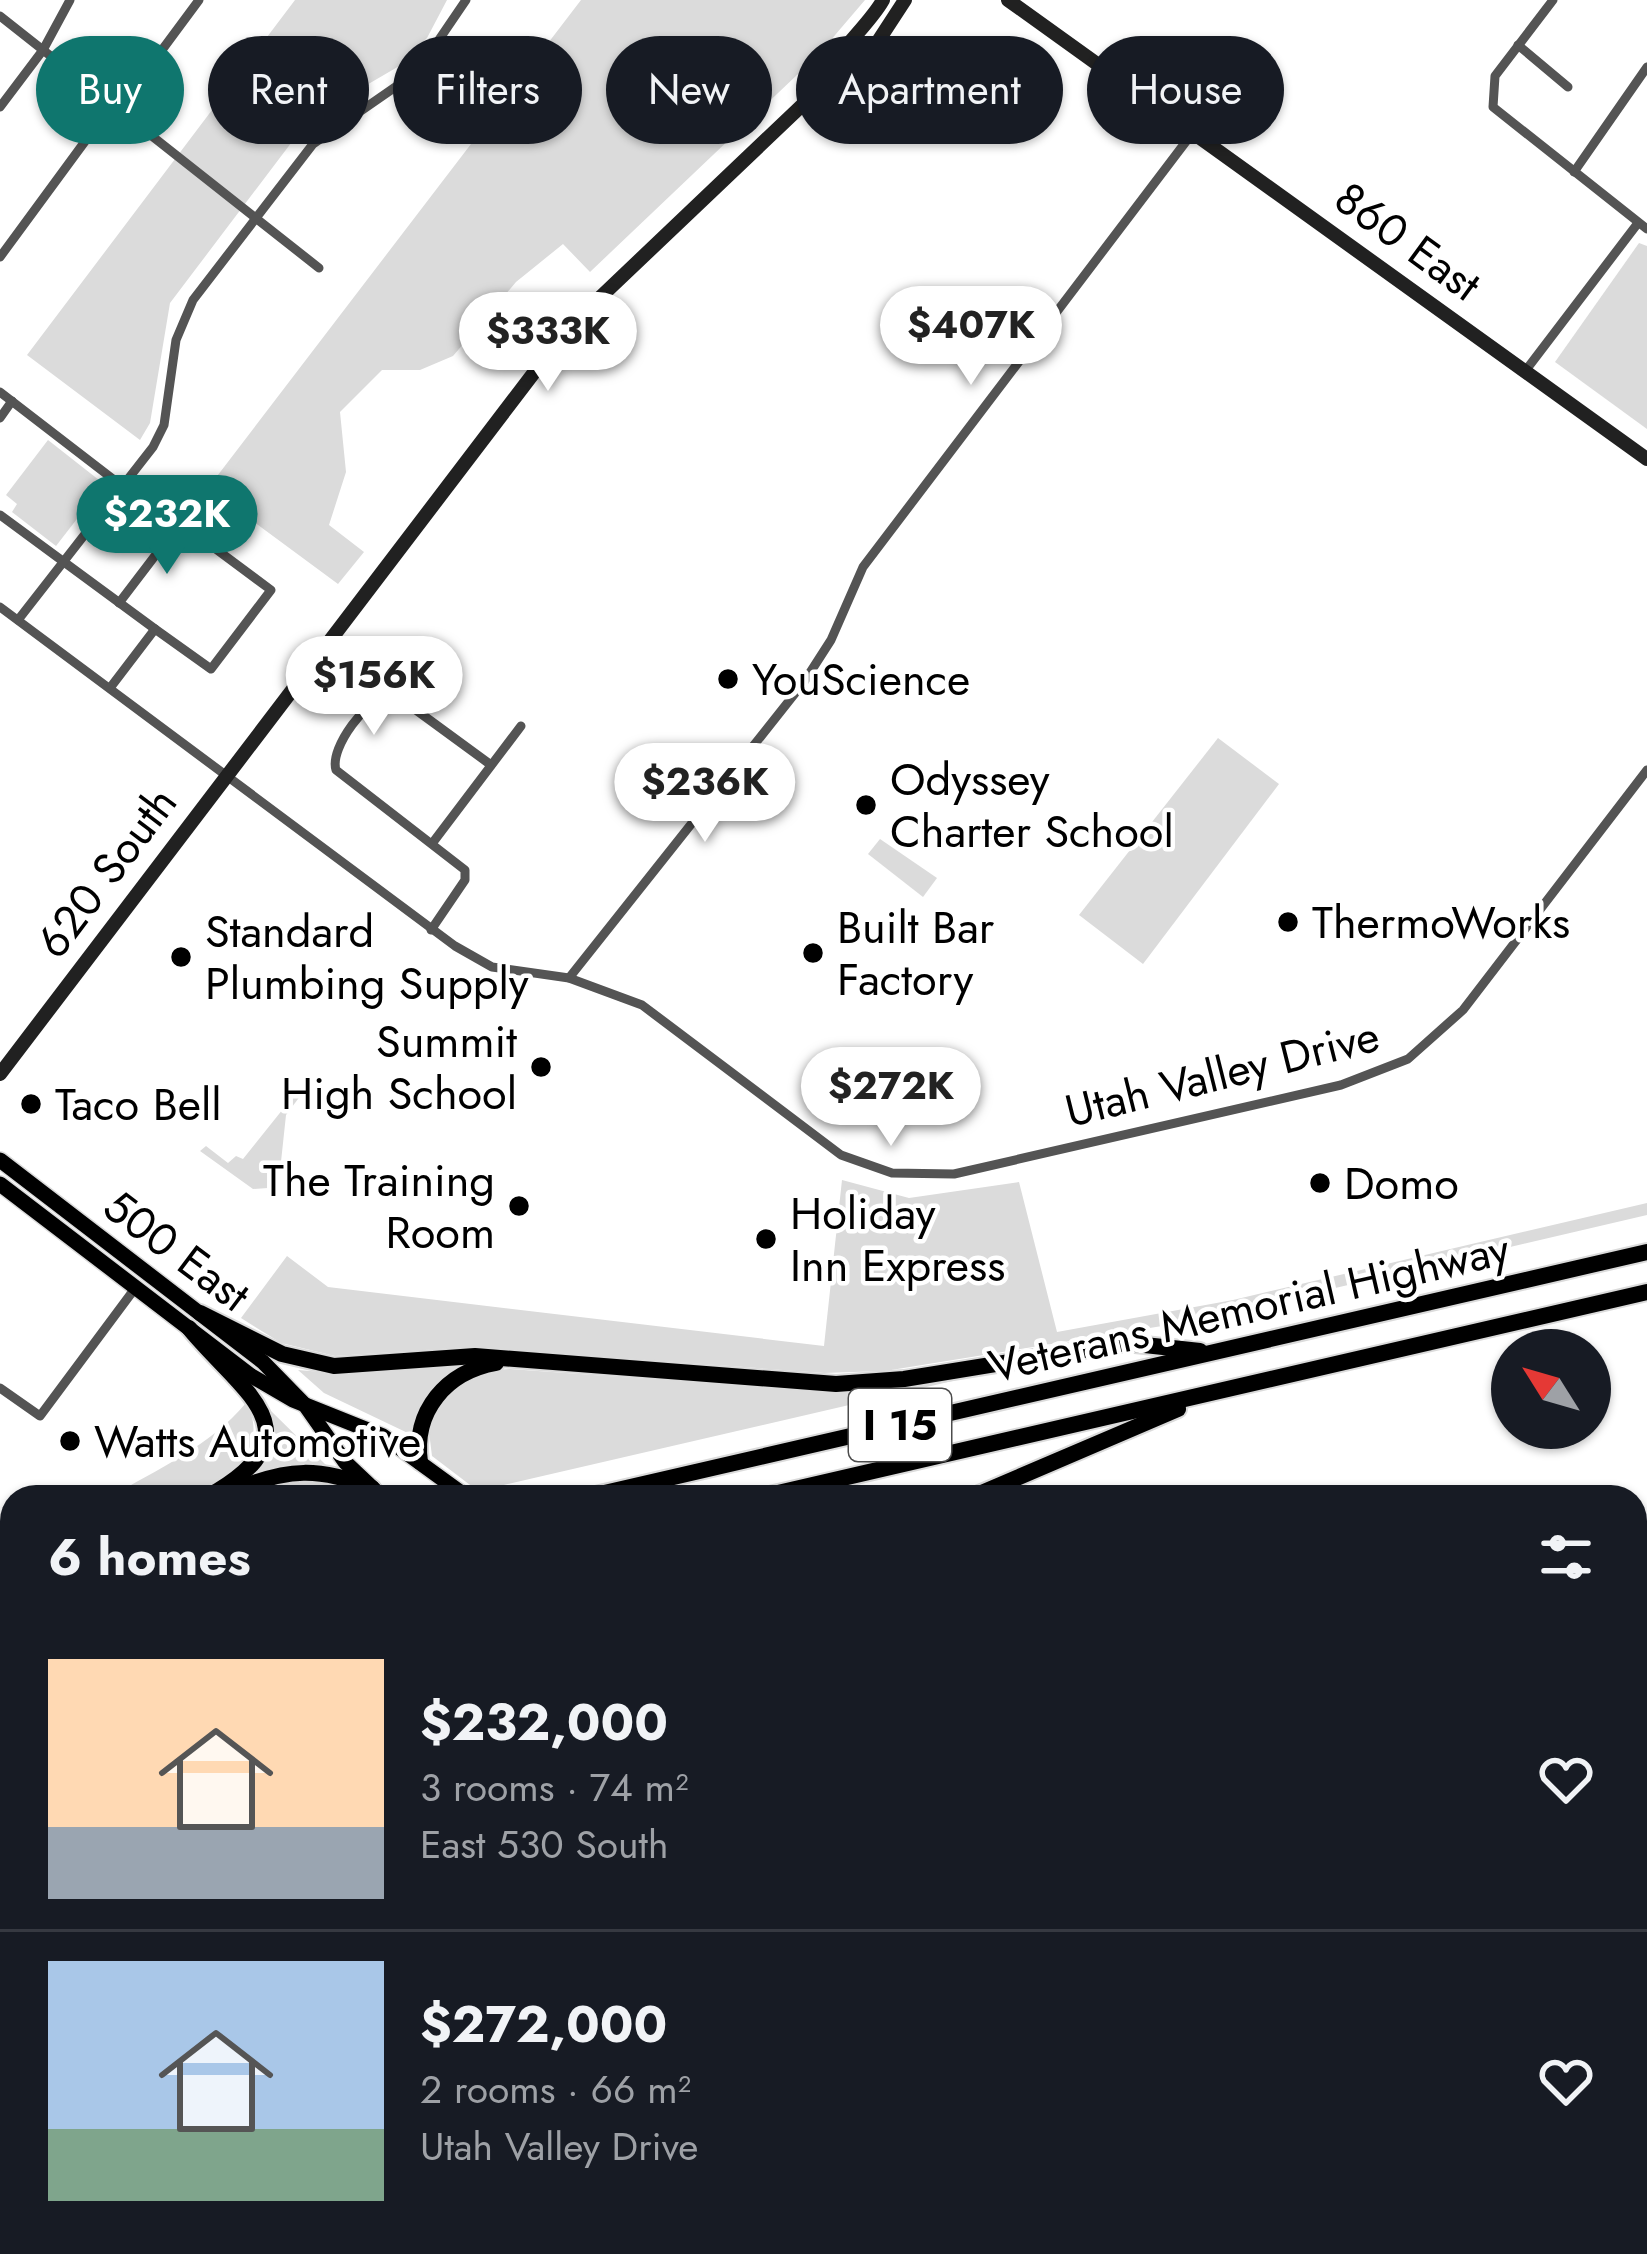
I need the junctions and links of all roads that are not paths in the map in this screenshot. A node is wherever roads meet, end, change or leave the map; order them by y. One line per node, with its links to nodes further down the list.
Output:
1 (70, 0): 9 (street)
2 (199, 0): 10 (street)
3 (466, 0): 26 (street)
4 (883, 0): 11 (street)
5 (905, 0): 12 (street)
6 (1009, 0): 15 (street, 860 East)
7 (1553, 0): 14 (street)
8 (0, 16): 13 (street)
9 (51, 36)
10 (173, 36)
11 (859, 36)
12 (881, 36)
13 (36, 44)
14 (1518, 45): 18 (street); 25 (street)
15 (1087, 54)
16 (36, 59): 19 (street)
17 (1647, 67): 25 (street)
18 (1568, 87)
19 (0, 107)
20 (796, 112): 48 (street, 620 South)
21 (83, 144): 28 (street)
22 (160, 144): 26 (street)
23 (1184, 144): 51 (street)
24 (1212, 144): 30 (street, 860 East)
25 (1574, 172): 27 (street)
26 (256, 218): 29 (street); 35 (street)
27 (1643, 226): 30 (street)
28 (0, 257)
29 (319, 268)
30 (1526, 370): 34 (street, 860 East)
31 (0, 392): 32 (street)
32 (12, 401): 33 (street); 35 (street)
33 (0, 418)
34 (1647, 459)
35 (122, 486): 39 (street)
36 (150, 500): 38 (street)
37 (0, 514): 39 (street)
38 (180, 523): 40 (street); 43 (street)
39 (62, 562): 40 (street); 42 (street)
40 (119, 604): 43 (street)
41 (0, 607): 42 (street, Utah Valley Drive)
42 (18, 620): 44 (street, Utah Valley Drive)
43 (154, 629): 44 (street)
44 (110, 688): 48 (street, Utah Valley Drive)
45 (521, 725): 46 (street)
46 (491, 765): 49 (street); 49 (street)
47 (1647, 770): 51 (street, Utah Valley Drive)
48 (227, 772): 50 (street, Utah Valley Drive); 52 (street, 620 South)
49 (434, 842): 50 (street)
50 (431, 930): 51 (street, Utah Valley Drive)
51 (568, 978)
52 (0, 1073)
53 (0, 1160): 58 (main road, 500 East)
54 (0, 1184): 56 (main road, 500 East)
55 (1647, 1252): 59 (highway, Veterans Memorial Highway / I 15)
56 (136, 1287): 58 (main road, 500 East); 61 (street)
57 (1647, 1292): 62 (highway, Veterans Memorial Highway / I 15)
58 (195, 1321): 60 (highway); 63 (main road, 500 East); 65 (highway)
59 (1213, 1352): 60 (highway); 70 (highway, Veterans Memorial Highway / I 15)
60 (520, 1361): 64 (highway)
61 (0, 1388)
62 (1223, 1390): 71 (highway, Veterans Memorial Highway / I 15); 72 (highway)
63 (305, 1405): 64 (main road, 500 East); 68 (main road, 500 East)
64 (421, 1462): 69 (main road, 500 East)
65 (226, 1485)
66 (249, 1485): 67 (highway)
67 (359, 1485)
68 (369, 1485)
69 (451, 1485)
70 (639, 1485)
71 (813, 1485)
72 (1000, 1485)

